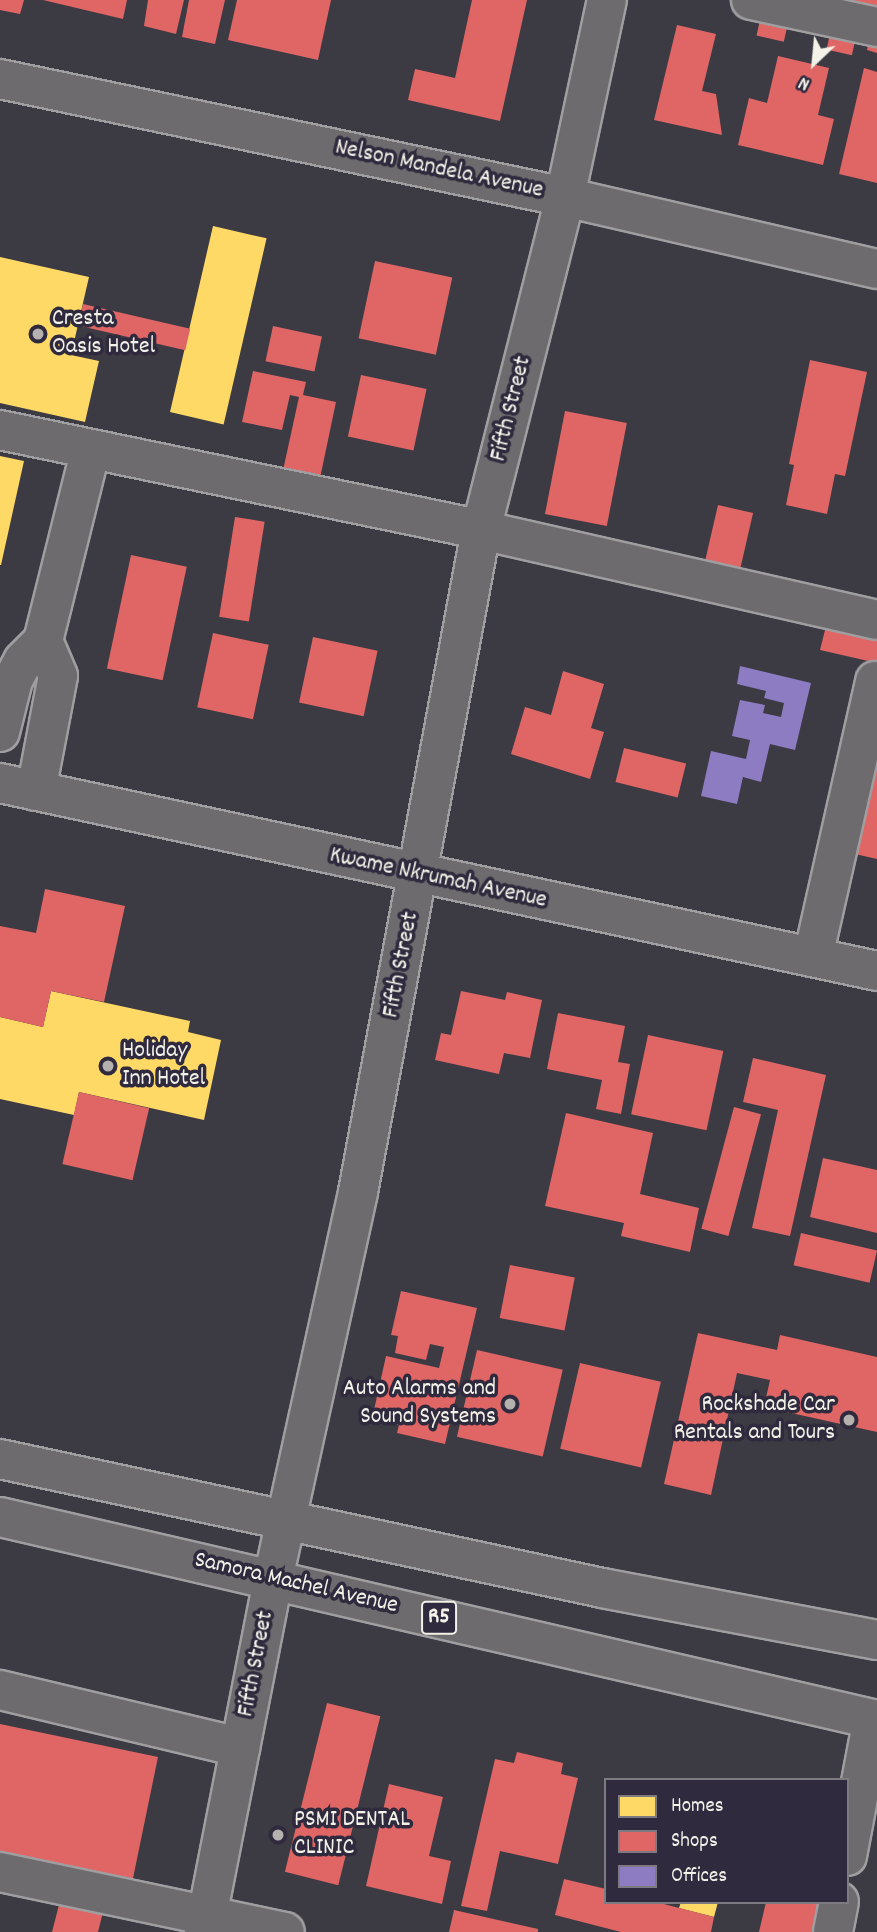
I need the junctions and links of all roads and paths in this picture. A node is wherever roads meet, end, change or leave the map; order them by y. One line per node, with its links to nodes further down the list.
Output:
1 (607, 0): 5 (main road, Fifth Street)
2 (751, 0): 3 (main road)
3 (877, 27)
4 (0, 79): 5 (main road, Nelson Mandela Avenue)
5 (565, 197): 6 (main road, Nelson Mandela Avenue); 9 (main road, Fifth Street)
6 (877, 269)
7 (0, 429): 8 (main road)
8 (92, 449): 9 (main road); 11 (main road)
9 (481, 530): 10 (main road); 15 (main road, Fifth Street)
10 (877, 620)
11 (43, 641): 13 (main road); 14 (main road)
12 (875, 681): 16 (main road)
13 (0, 732)
14 (18, 787): 15 (main road, Kwame Nkrumah Avenue)
15 (419, 876): 16 (main road, Kwame Nkrumah Avenue); 20 (main road, Fifth Street)
16 (813, 957): 17 (main road, Kwame Nkrumah Avenue)
17 (877, 971)
18 (0, 1459): 20 (main road)
19 (0, 1517): 21 (main road, Samora Machel Avenue / R5)
20 (287, 1518): 21 (main road, Fifth Street); 22 (main road)
21 (274, 1579): 24 (main road, Samora Machel Avenue / R5); 25 (main road, Fifth Street)
22 (877, 1640)
23 (0, 1690): 25 (main road)
24 (875, 1720): 26 (main road)
25 (240, 1747): 29 (main road, Fifth Street)
26 (849, 1846)
27 (0, 1872): 29 (main road)
28 (839, 1904): 31 (main road)
29 (206, 1924): 30 (main road)
30 (285, 1932)
31 (833, 1932)

